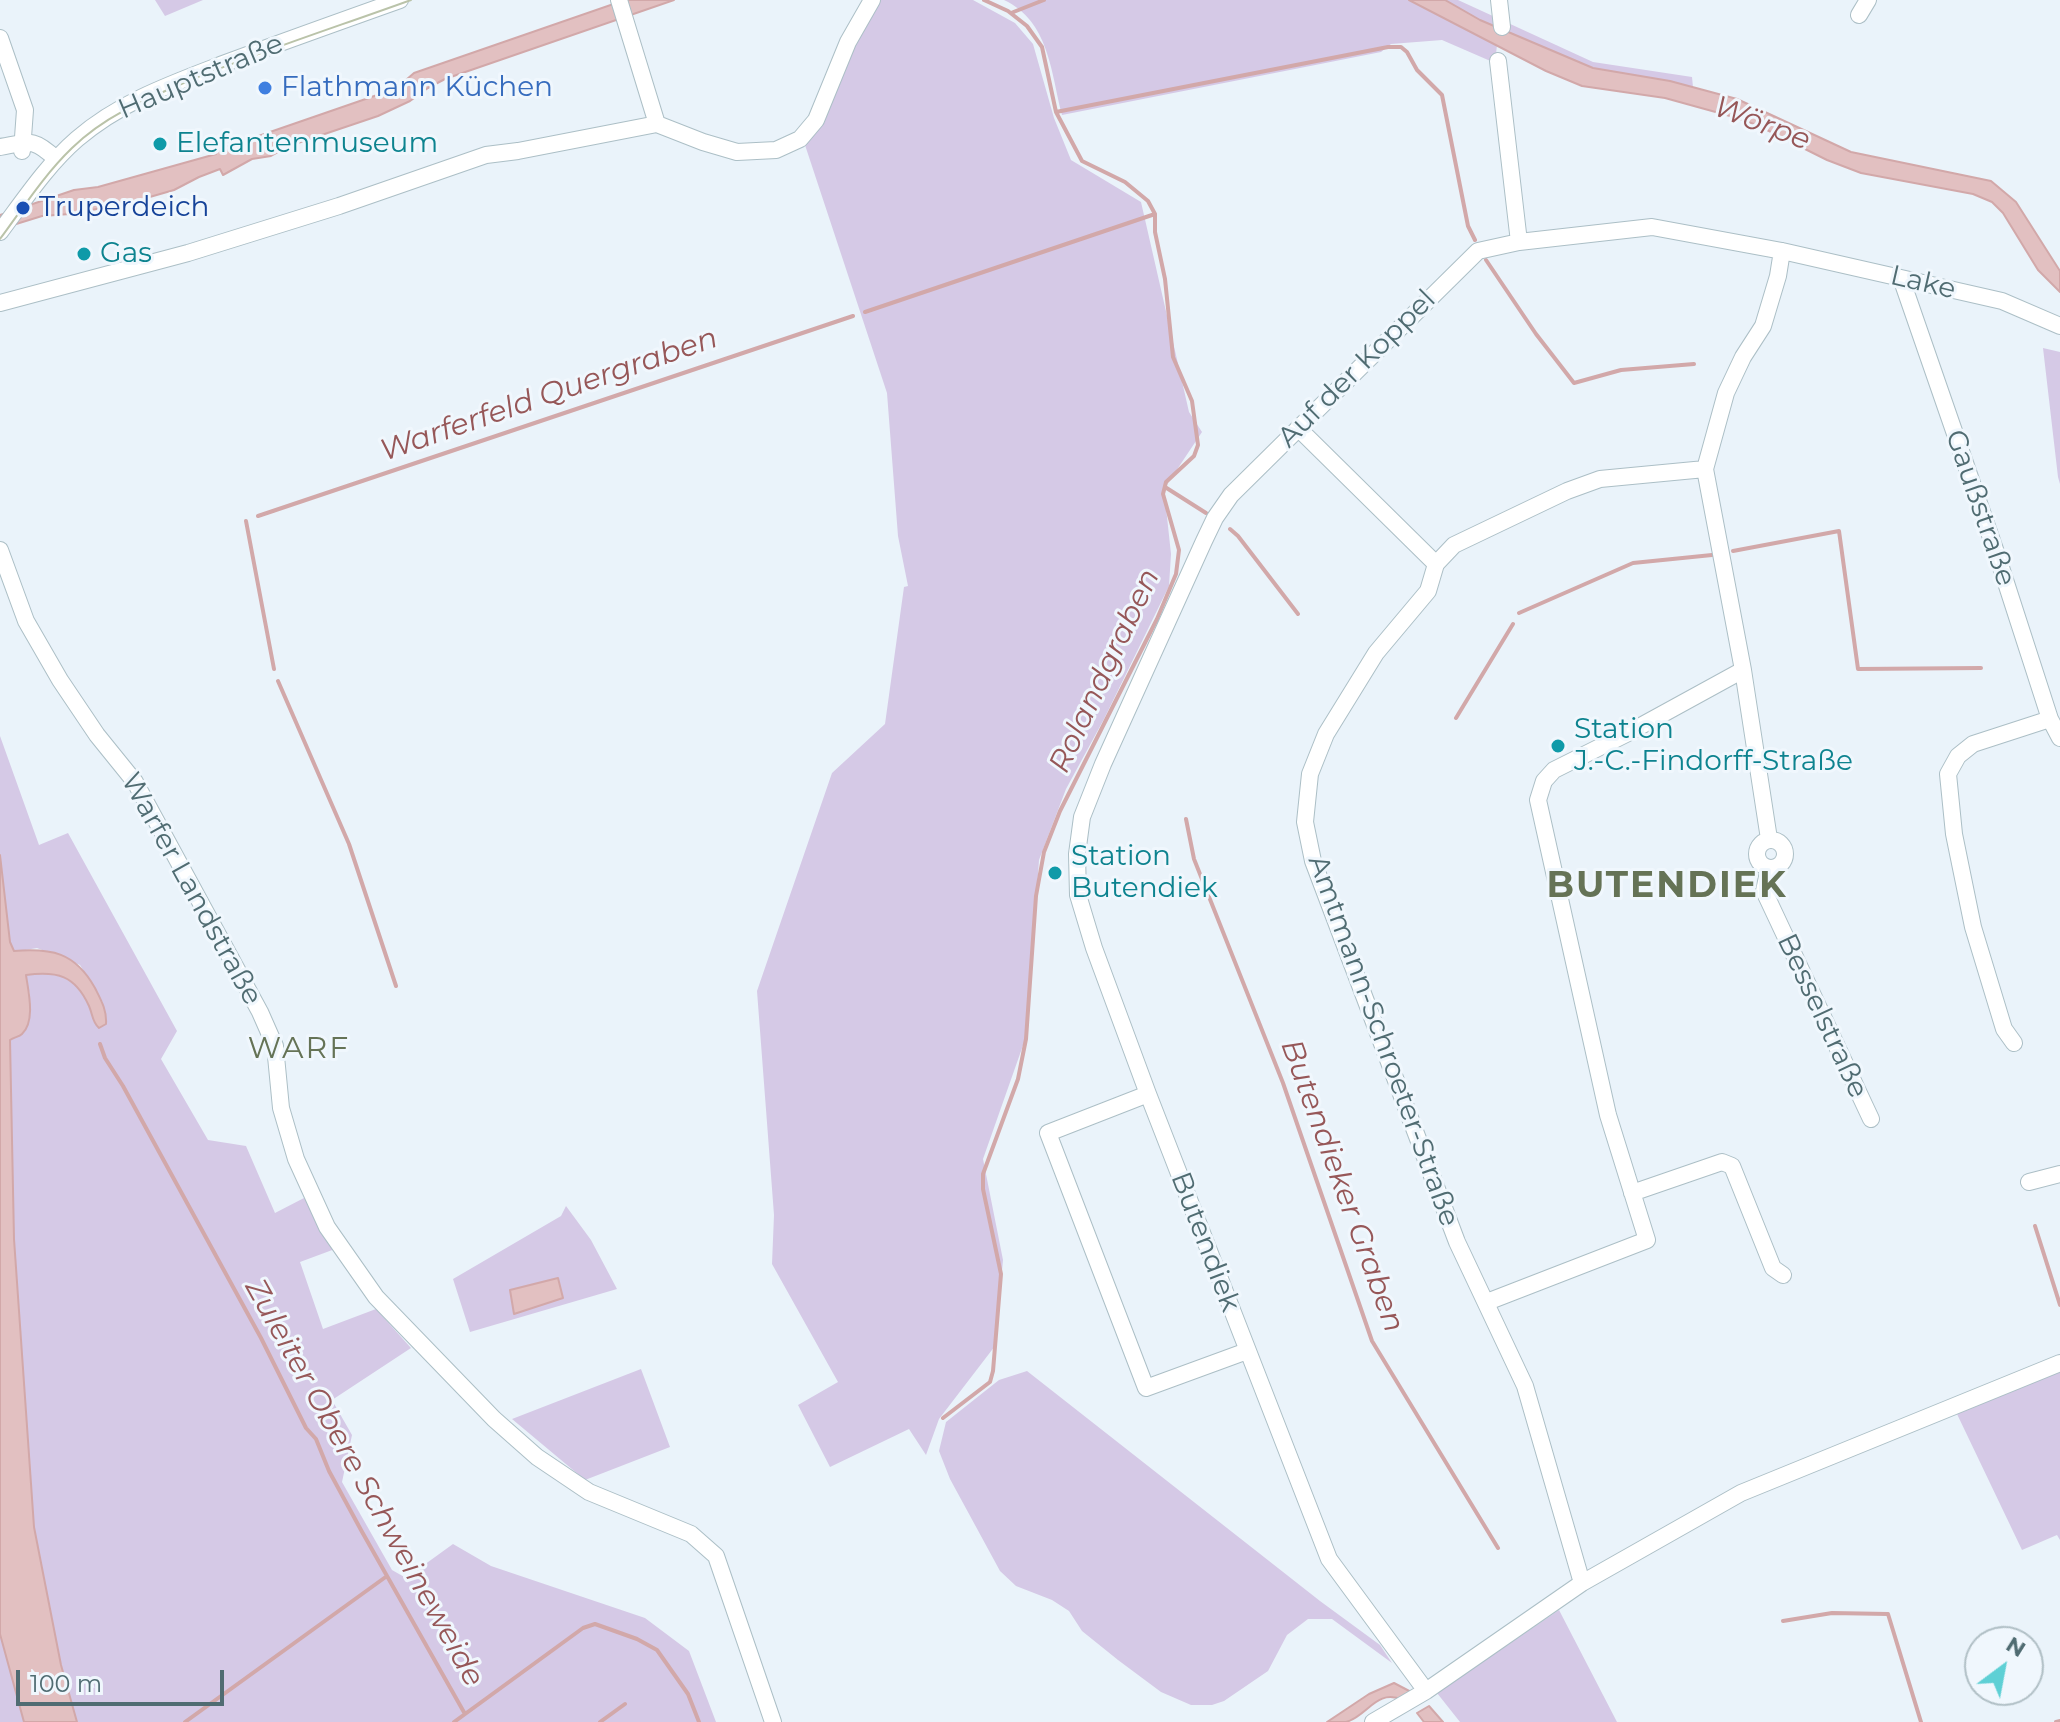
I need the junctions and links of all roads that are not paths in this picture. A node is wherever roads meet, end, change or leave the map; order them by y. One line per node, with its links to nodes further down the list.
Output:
1 (400, 0): 12 (street, Hauptstraße)
2 (872, 0): 10 (street)
3 (1499, 0): 7 (street)
4 (1868, 0): 6 (street)
5 (621, 6): 10 (street)
6 (1859, 15)
7 (1502, 27)
8 (0, 38): 11 (street)
9 (1498, 61): 14 (street)
10 (657, 124): 17 (street)
11 (14, 146): 12 (street)
12 (51, 166): 13 (street, Hauptstraße)
13 (1, 231)
14 (1519, 242): 15 (street, Auf der Koppel); 19 (street, Auf der Koppel)
15 (1782, 251): 16 (street, Lake); 20 (street)
16 (1901, 278): 18 (street, Lake); 24 (street, Gaußstraße)
17 (0, 303)
18 (2060, 326)
19 (1298, 428): 22 (street); 26 (street, Auf der Koppel)
20 (1705, 469): 22 (street); 23 (street, Besselstraße)
21 (0, 550): 39 (street, Warfer Landstraße)
22 (1436, 564): 34 (street, Amtmann-Schroeter-Straße)
23 (1743, 670): 29 (street, Besselstraße); 32 (street)
24 (2050, 719): 25 (street, Gaußstraße); 27 (street)
25 (2060, 738)
26 (1103, 764): 28 (street, Butendiek)
27 (2014, 1043)
28 (1148, 1094): 35 (street, Butendiek); 35 (street)
29 (1871, 1119)
30 (2060, 1174): 31 (street)
31 (2029, 1182)
32 (1632, 1193): 33 (street); 34 (street)
33 (1783, 1275)
34 (1487, 1302): 37 (street, Amtmann-Schroeter-Straße)
35 (1247, 1351): 38 (street, Butendiek)
36 (2060, 1363): 37 (street)
37 (1582, 1583): 38 (street)
38 (1426, 1691): 40 (street)
39 (773, 1722)
40 (1373, 1722)

